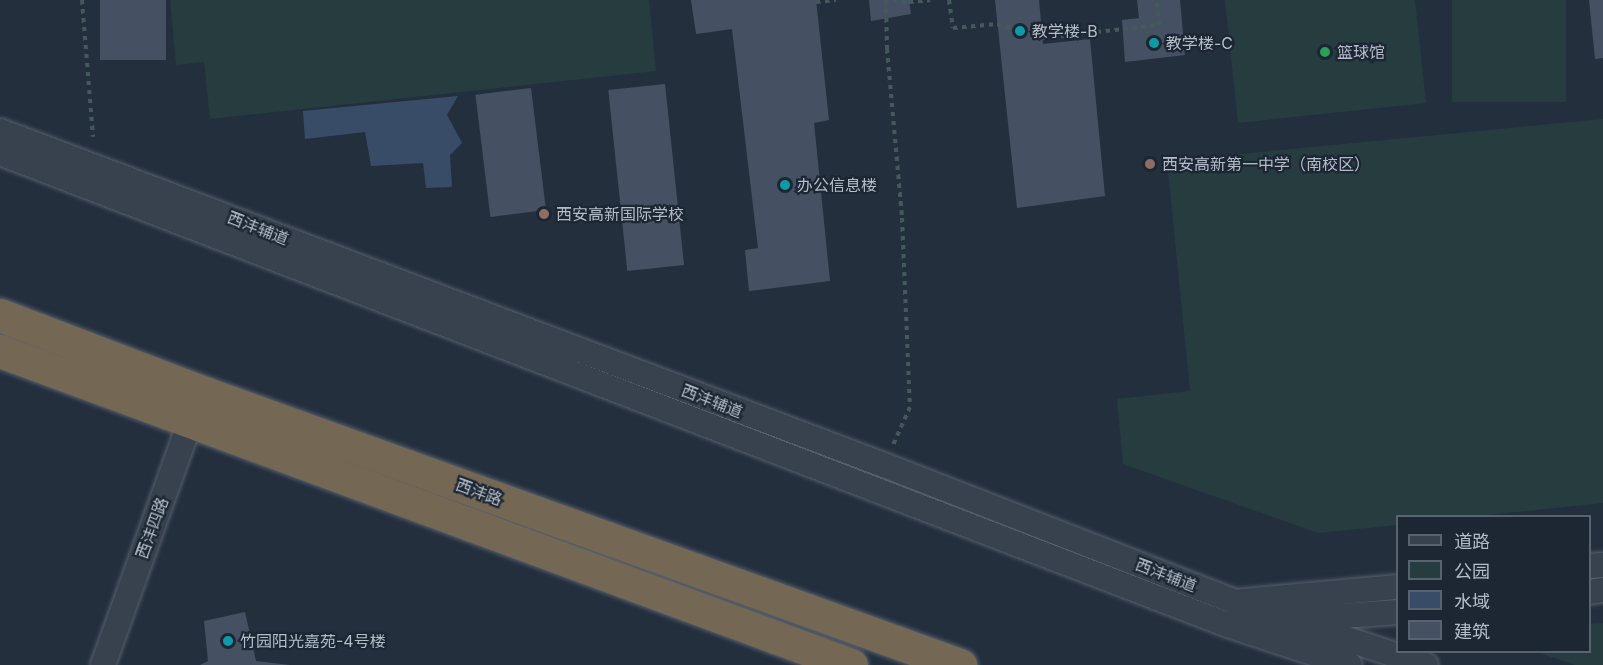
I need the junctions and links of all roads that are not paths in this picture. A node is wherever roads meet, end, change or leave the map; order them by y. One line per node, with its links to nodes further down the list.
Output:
1 (0, 132): 7 (street, 西沣辅道)
2 (0, 153): 10 (street, 西沣辅道)
3 (0, 315): 5 (highway, 西沣路)
4 (0, 351): 5 (highway, 西沣路)
5 (196, 406): 11 (street, 西沣四路); 12 (highway, 西沣路); 13 (highway, 西沣路)
6 (1396, 587): 7 (street)
7 (1235, 602): 9 (street, 西沣辅道)
8 (1396, 612): 9 (street)
9 (1287, 620): 10 (street); 15 (street, 西沣辅道)
10 (1228, 625): 14 (street, 西沣辅道)
11 (103, 665)
12 (851, 665)
13 (960, 665)
14 (1350, 665)
15 (1426, 665)

